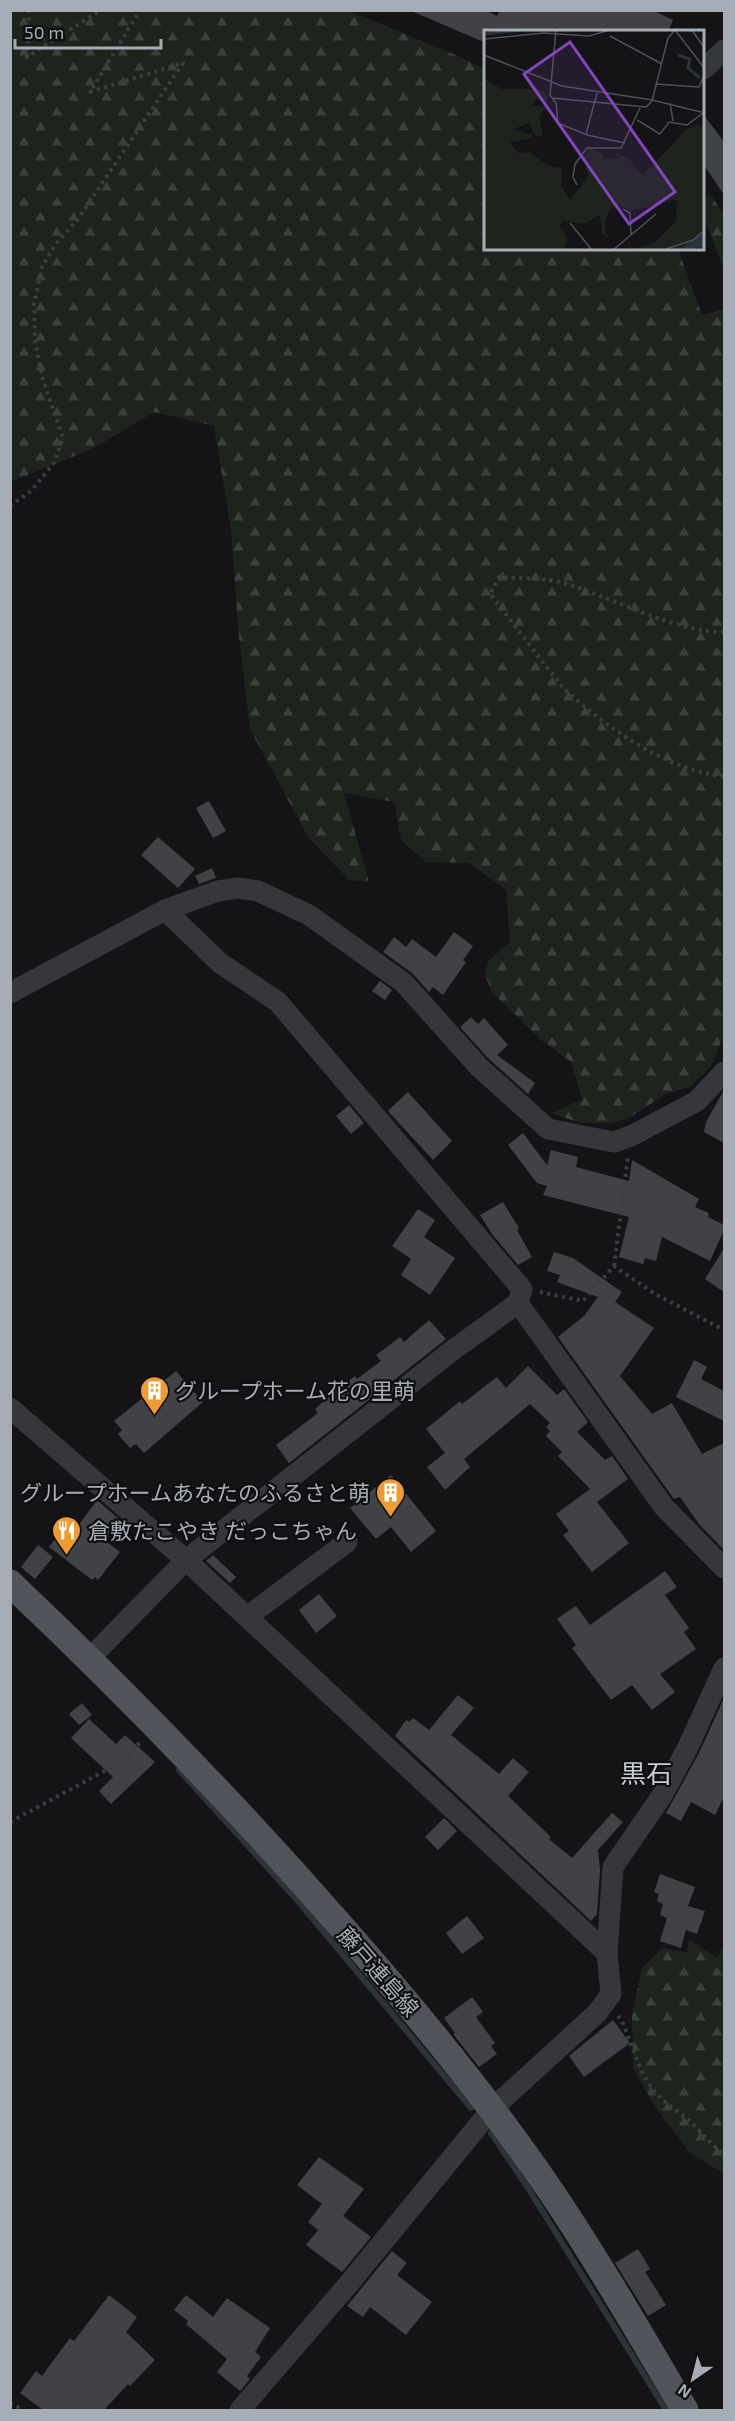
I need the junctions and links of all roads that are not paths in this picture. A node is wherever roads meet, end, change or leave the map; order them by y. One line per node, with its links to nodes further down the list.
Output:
1 (724, 50): 2 (street)
2 (705, 68)
3 (165, 910): 4 (street); 5 (street); 6 (street)
4 (10, 993)
5 (724, 1072)
6 (520, 1296): 9 (street); 10 (street)
7 (10, 1408): 9 (street)
8 (347, 1542): 12 (street)
9 (186, 1560): 12 (street); 13 (street)
10 (724, 1568)
11 (10, 1583): 13 (main road, 藤戸連島線)
12 (247, 1617): 15 (street)
13 (90, 1659): 16 (main road, 藤戸連島線)
14 (724, 1668): 15 (street)
15 (607, 1953): 16 (street)
16 (492, 2109): 17 (street); 18 (main road, 藤戸連島線)
17 (240, 2410)
18 (685, 2410)

